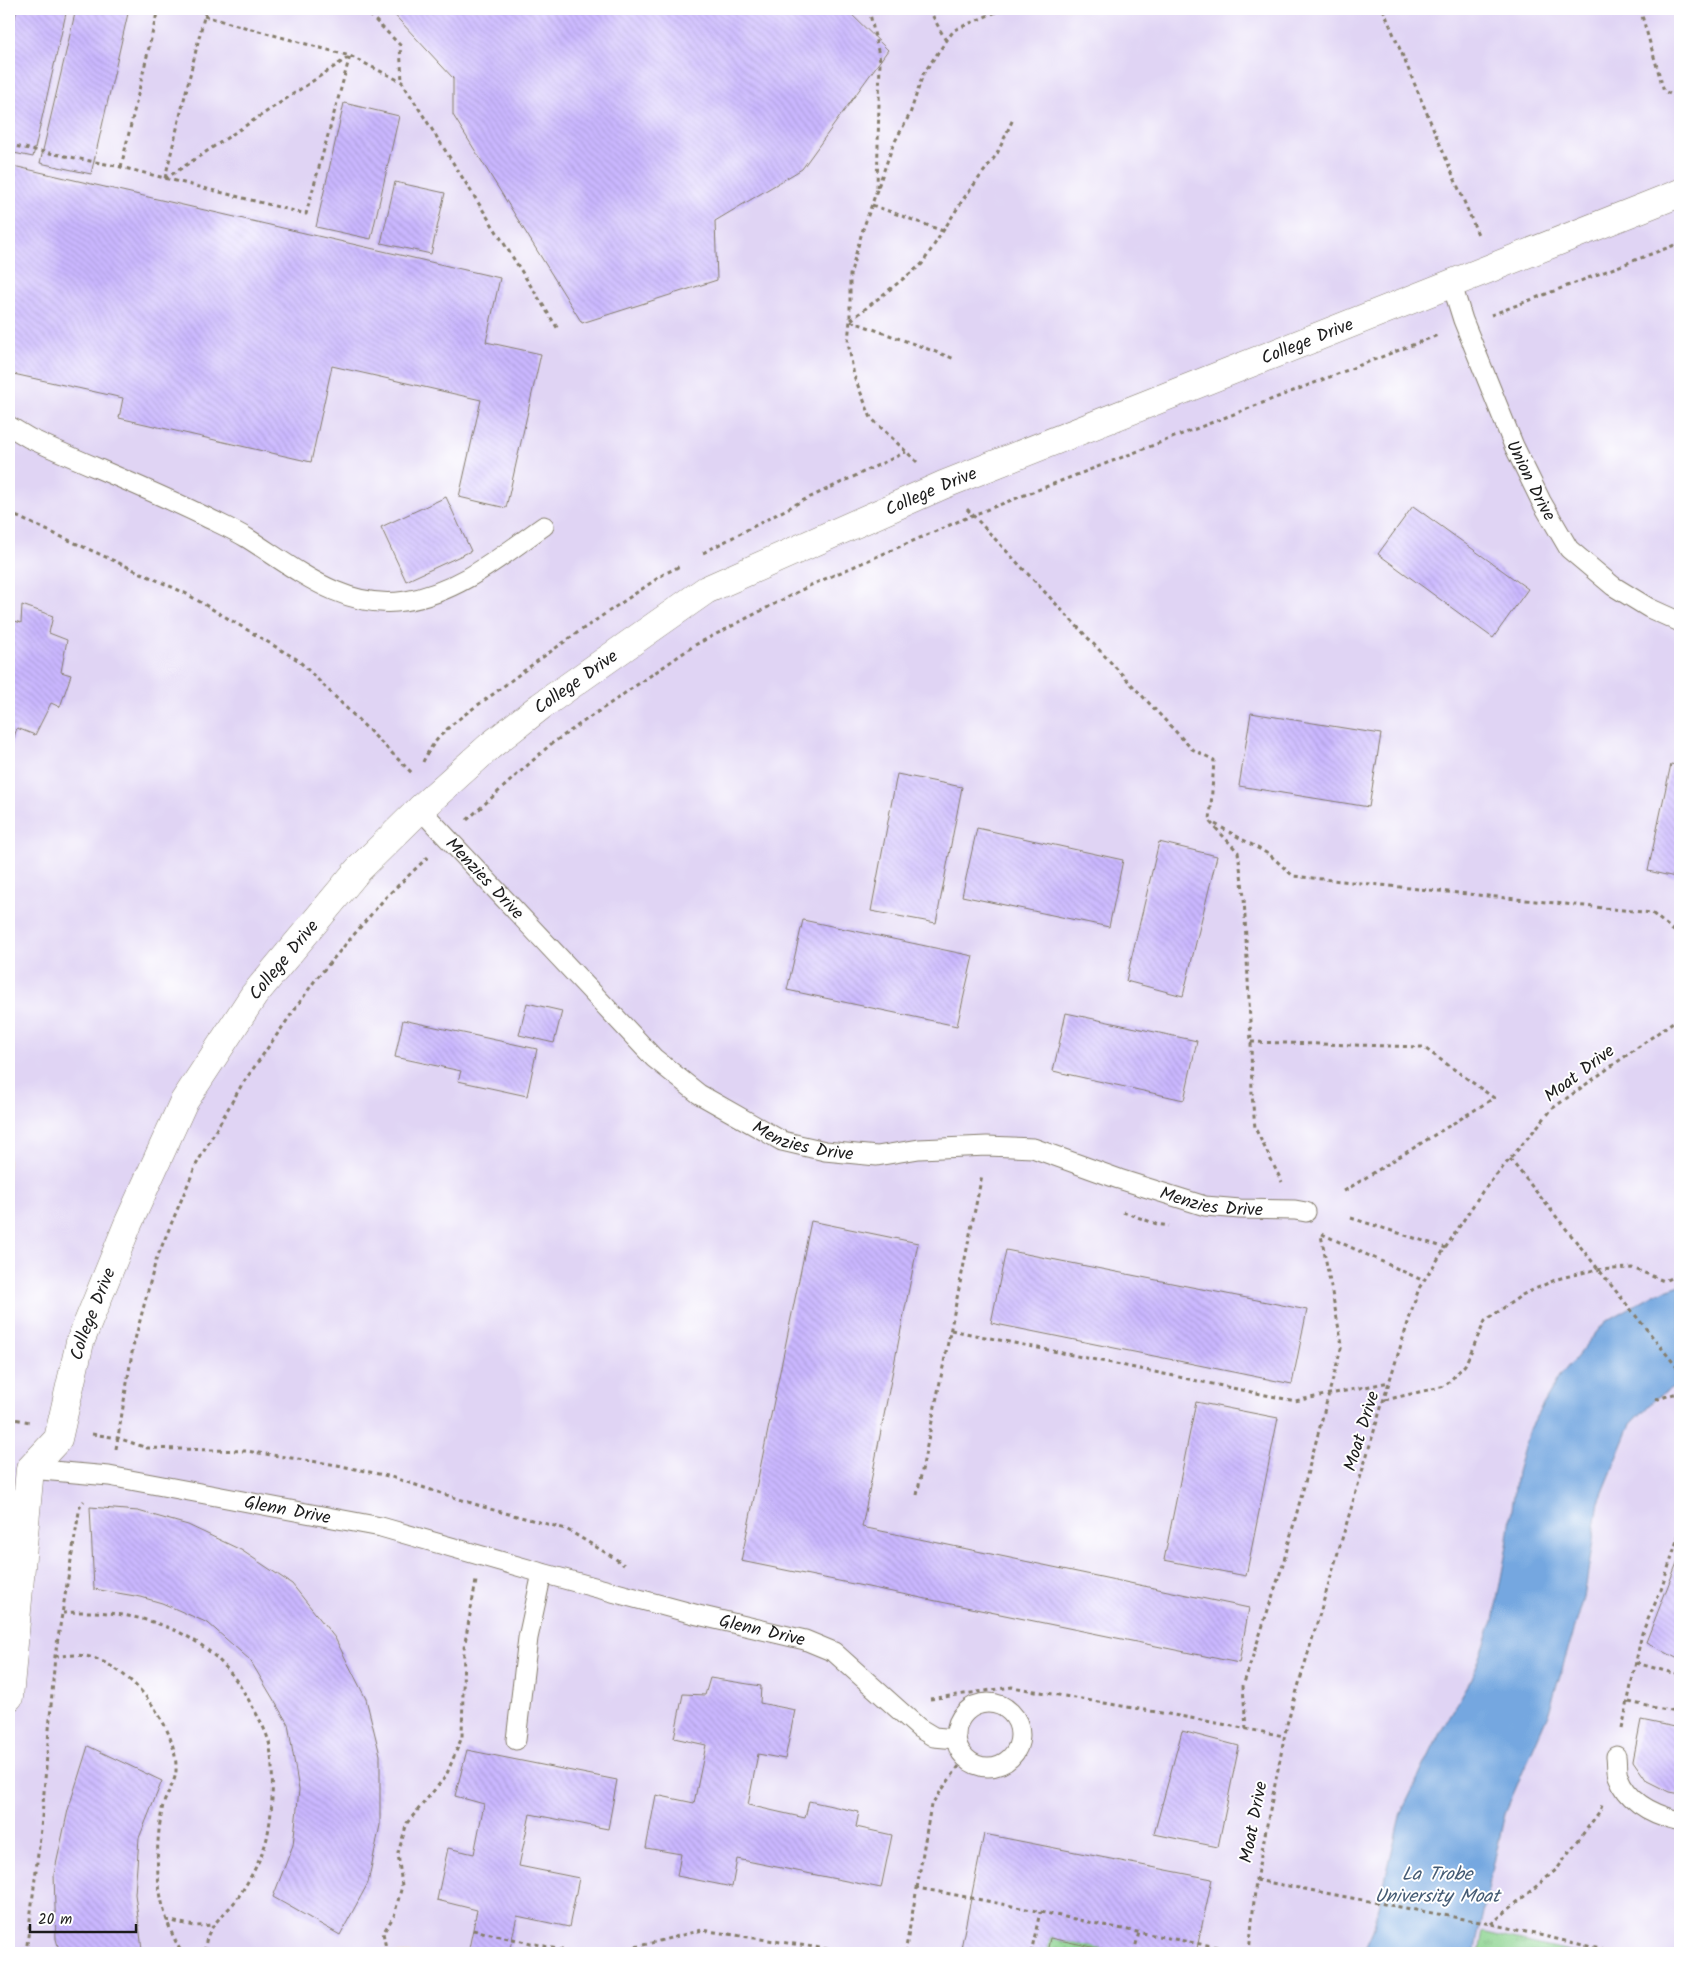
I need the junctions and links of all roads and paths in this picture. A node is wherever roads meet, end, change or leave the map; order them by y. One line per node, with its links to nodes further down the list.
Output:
1 (158, 9): 16 (path)
2 (206, 9): 9 (path)
3 (364, 9): 12 (path)
4 (869, 9): 18 (path)
5 (929, 9): 10 (path)
6 (1003, 9): 10 (path)
7 (1383, 9): 23 (path)
8 (1640, 9): 13 (path)
9 (204, 16): 11 (path); 17 (path)
10 (946, 41): 18 (path)
11 (350, 56): 12 (path); 17 (path); 17 (path)
12 (402, 82): 27 (path)
13 (1680, 99)
14 (1014, 120): 21 (path)
15 (9, 145): 16 (path)
16 (121, 167): 17 (path)
17 (164, 179)
18 (877, 191): 20 (path)
19 (1680, 194): 23 (street, College Drive)
20 (872, 204): 21 (path); 25 (path)
21 (943, 231): 25 (path)
22 (1680, 243): 26 (path)
23 (1490, 268): 24 (street, College Drive)
24 (1452, 285): 26 (lane, Union Drive); 30 (street, College Drive)
25 (850, 320): 28 (path); 30 (path)
26 (1465, 324): 32 (path); 34 (lane, Union Drive)
27 (558, 329)
28 (955, 360)
29 (9, 426): 33 (lane)
30 (944, 485): 32 (path); 35 (street, College Drive)
31 (9, 513): 35 (path)
32 (973, 516): 36 (path); 37 (path)
33 (544, 526)
34 (1680, 622)
35 (420, 809): 37 (lane, Menzies Drive); 56 (street, College Drive)
36 (1210, 822): 38 (path); 40 (path)
37 (448, 838): 41 (lane, Menzies Drive); 57 (path)
38 (1680, 936)
39 (1680, 1017): 42 (path, Moat Drive)
40 (1251, 1042): 43 (path); 44 (path)
41 (987, 1146): 44 (lane, Menzies Drive); 49 (path)
42 (1510, 1159): 47 (path, Moat Drive); 50 (path, bridge)
43 (1341, 1193)
44 (1301, 1211)
45 (1351, 1218): 47 (path)
46 (1321, 1234): 53 (path)
47 (1446, 1248): 51 (path, Moat Drive)
48 (1680, 1274): 55 (path)
49 (951, 1330): 53 (path); 58 (path)
50 (1680, 1371)
51 (1390, 1382): 53 (path); 55 (path, Moat Drive)
52 (1680, 1392): 54 (path)
53 (1331, 1394): 69 (path)
54 (1656, 1398)
55 (1384, 1400): 70 (path, Moat Drive)
56 (30, 1469): 57 (lane, Glenn Drive); 65 (street)
57 (109, 1476): 59 (lane, Glenn Drive); 61 (path)
58 (917, 1495)
59 (481, 1555): 60 (lane, Glenn Drive); 86 (path)
60 (542, 1573): 71 (lane, Glenn Drive); 72 (lane)
61 (63, 1613): 62 (path); 80 (path)
62 (55, 1656): 79 (path); 83 (path)
63 (1636, 1663): 64 (path)
64 (1680, 1675)
65 (9, 1697)
66 (1628, 1702): 67 (path)
67 (1680, 1713)
68 (1185, 1717): 69 (path)
69 (1246, 1729): 70 (path)
70 (1284, 1736): 76 (path, Moat Drive)
71 (956, 1738): 74 (lane); 74 (lane)
72 (516, 1740)
73 (1616, 1756): 75 (lane)
74 (965, 1758): 77 (path)
75 (1680, 1821)
76 (1256, 1880): 93 (path, Moat Drive); 94 (path)
77 (917, 1888): 78 (path); 90 (path)
78 (1040, 1912): 82 (path); 91 (path)
79 (166, 1919): 80 (path); 84 (path)
80 (214, 1925): 85 (path)
81 (473, 1930): 87 (path)
82 (1139, 1932): 92 (path); 93 (path)
83 (26, 1953)
84 (182, 1953)
85 (204, 1953)
86 (387, 1953)
87 (575, 1953)
88 (612, 1953): 89 (path)
89 (853, 1953)
90 (904, 1953)
91 (1031, 1953)
92 (1134, 1953)
93 (1249, 1953)
94 (1618, 1953)

